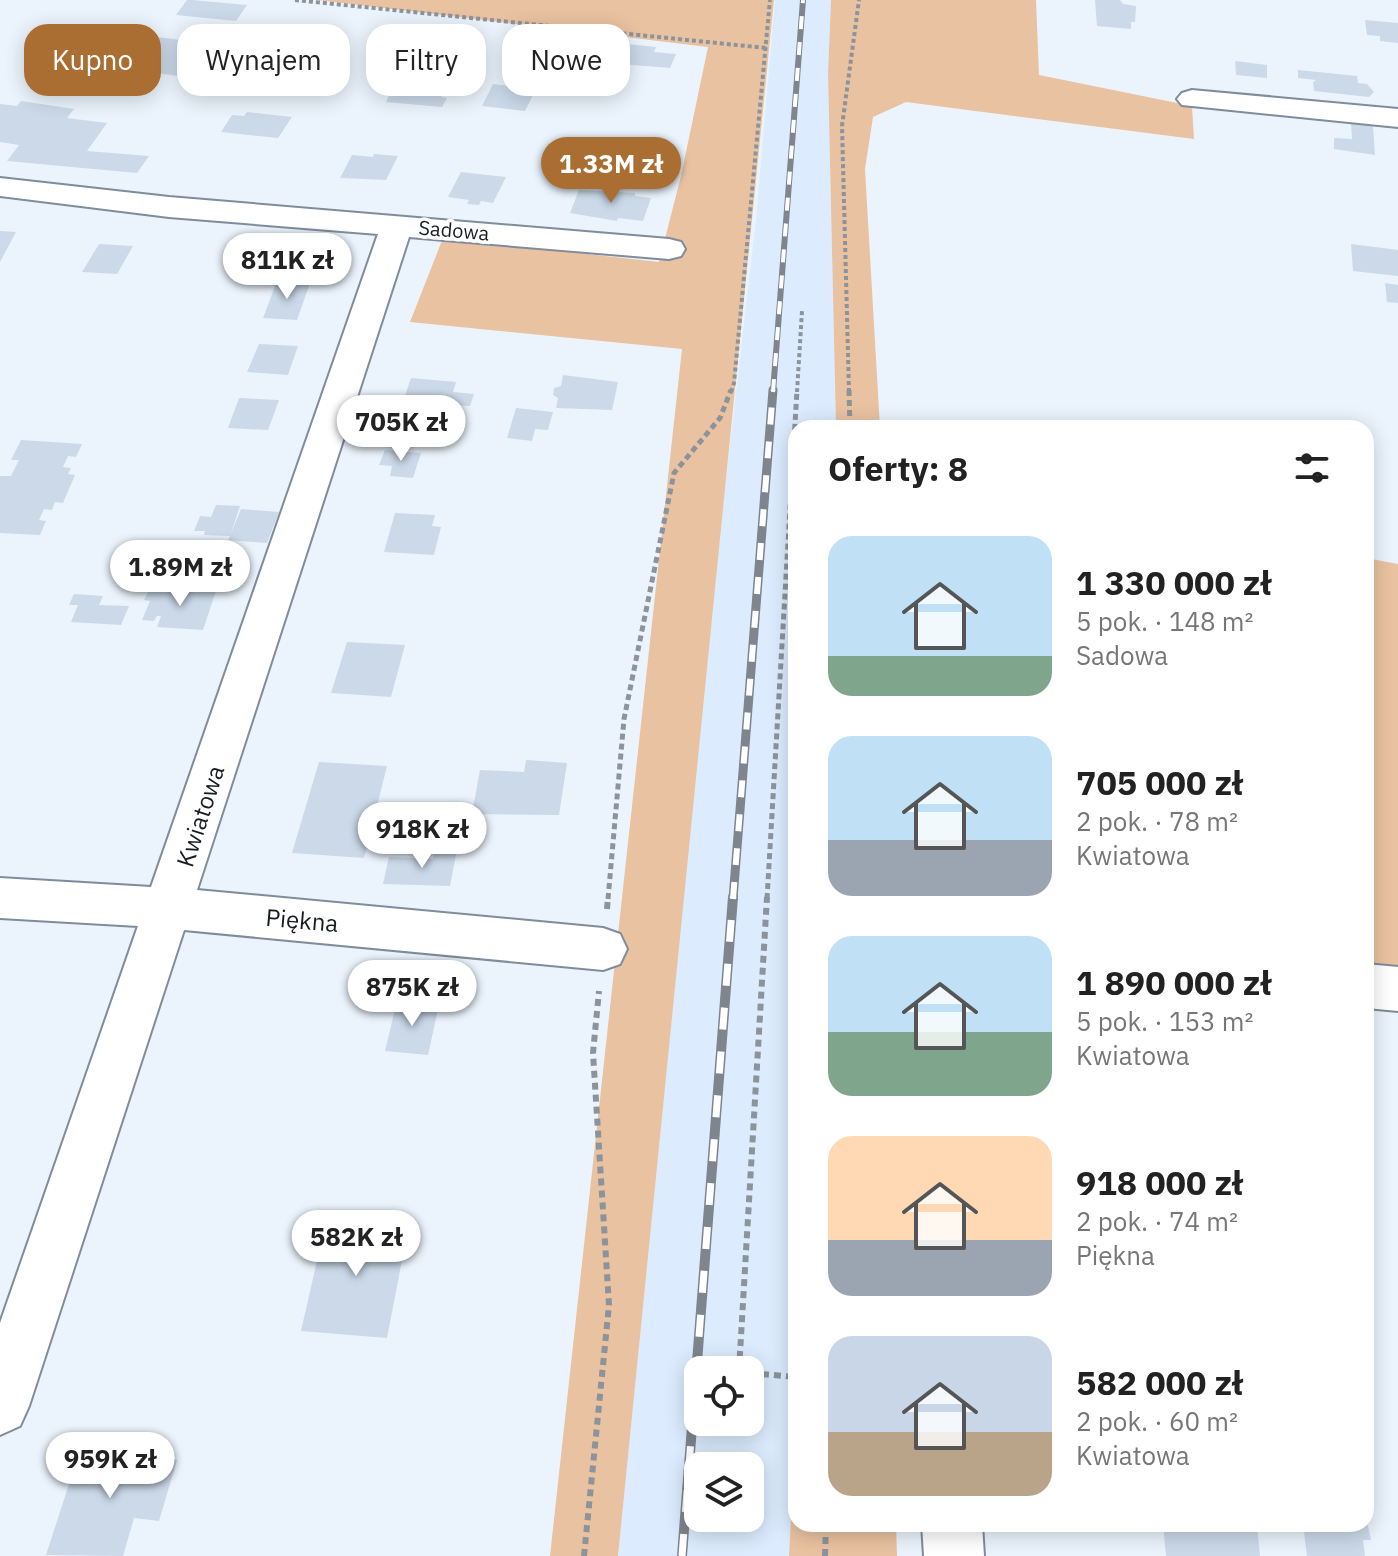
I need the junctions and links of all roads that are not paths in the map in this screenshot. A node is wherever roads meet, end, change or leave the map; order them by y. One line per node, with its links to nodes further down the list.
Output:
1 (1192, 99): 2 (street)
2 (1398, 118)
3 (0, 187): 4 (street, Sadowa)
4 (397, 225): 5 (street, Sadowa); 7 (street, Kwiatowa)
5 (669, 249)
6 (0, 898): 7 (street, Piękna)
7 (169, 908): 8 (street, Piękna); 11 (street, Kwiatowa)
8 (603, 949)
9 (1374, 987): 10 (street)
10 (1398, 989)
11 (0, 1406)
12 (952, 1532): 13 (street)
13 (954, 1556)

